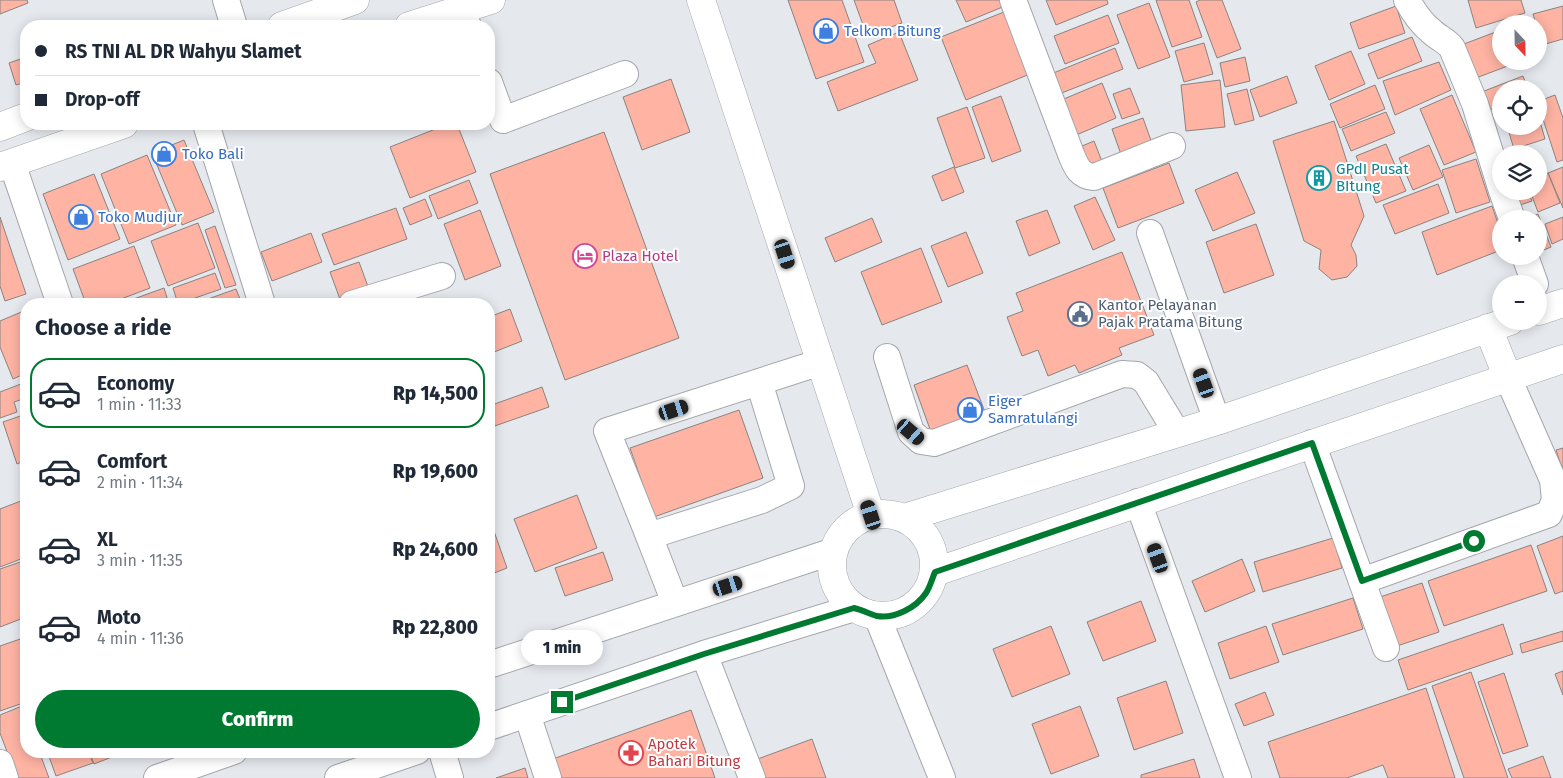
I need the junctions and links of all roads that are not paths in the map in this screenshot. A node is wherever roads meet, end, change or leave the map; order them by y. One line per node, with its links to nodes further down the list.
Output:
1 (226, 0): 9 (street)
2 (355, 0): 7 (highway)
3 (492, 0): 8 (highway)
4 (701, 0): 29 (highway)
5 (1013, 0): 17 (street)
6 (1407, 0): 18 (street)
7 (299, 18)
8 (464, 18): 10 (highway)
9 (232, 20)
10 (450, 20)
11 (625, 74): 12 (street)
12 (495, 98)
13 (20, 119): 14 (highway)
14 (0, 127)
15 (107, 130): 19 (highway)
16 (208, 130): 23 (street)
17 (1172, 146)
18 (1492, 158)
19 (6, 165): 22 (street)
20 (1150, 233): 32 (street)
21 (442, 276): 24 (street)
22 (58, 298)
23 (260, 298)
24 (371, 298)
25 (1492, 327): 32 (highway)
26 (1500, 330): 30 (highway)
27 (887, 357): 33 (street)
28 (1563, 359): 30 (highway)
29 (821, 362): 31 (street); 36 (highway)
30 (1508, 378): 34 (highway); 41 (street)
31 (759, 382): 38 (street); 38 (street)
32 (1217, 421): 33 (highway)
33 (1177, 433): 37 (highway)
34 (1312, 443): 35 (highway); 41 (street)
35 (1138, 502): 40 (highway); 60 (street)
36 (871, 515): 37 (highway); 39 (highway)
37 (904, 518): 40 (highway)
38 (649, 536): 42 (street)
39 (834, 551): 42 (street); 43 (highway)
40 (935, 572): 43 (highway)
41 (1362, 581): 44 (street)
42 (675, 603): 46 (street)
43 (866, 612): 45 (street); 59 (street)
44 (1386, 648)
45 (704, 654): 47 (street); 58 (street)
46 (495, 663)
47 (527, 714): 48 (street); 57 (street)
48 (495, 725)
49 (396, 758): 55 (street)
50 (444, 758): 56 (street)
51 (224, 759): 54 (street)
52 (0, 763): 53 (street)
53 (5, 778)
54 (157, 778)
55 (338, 778)
56 (450, 778)
57 (548, 778)
58 (752, 778)
59 (942, 778)
60 (1238, 778)

